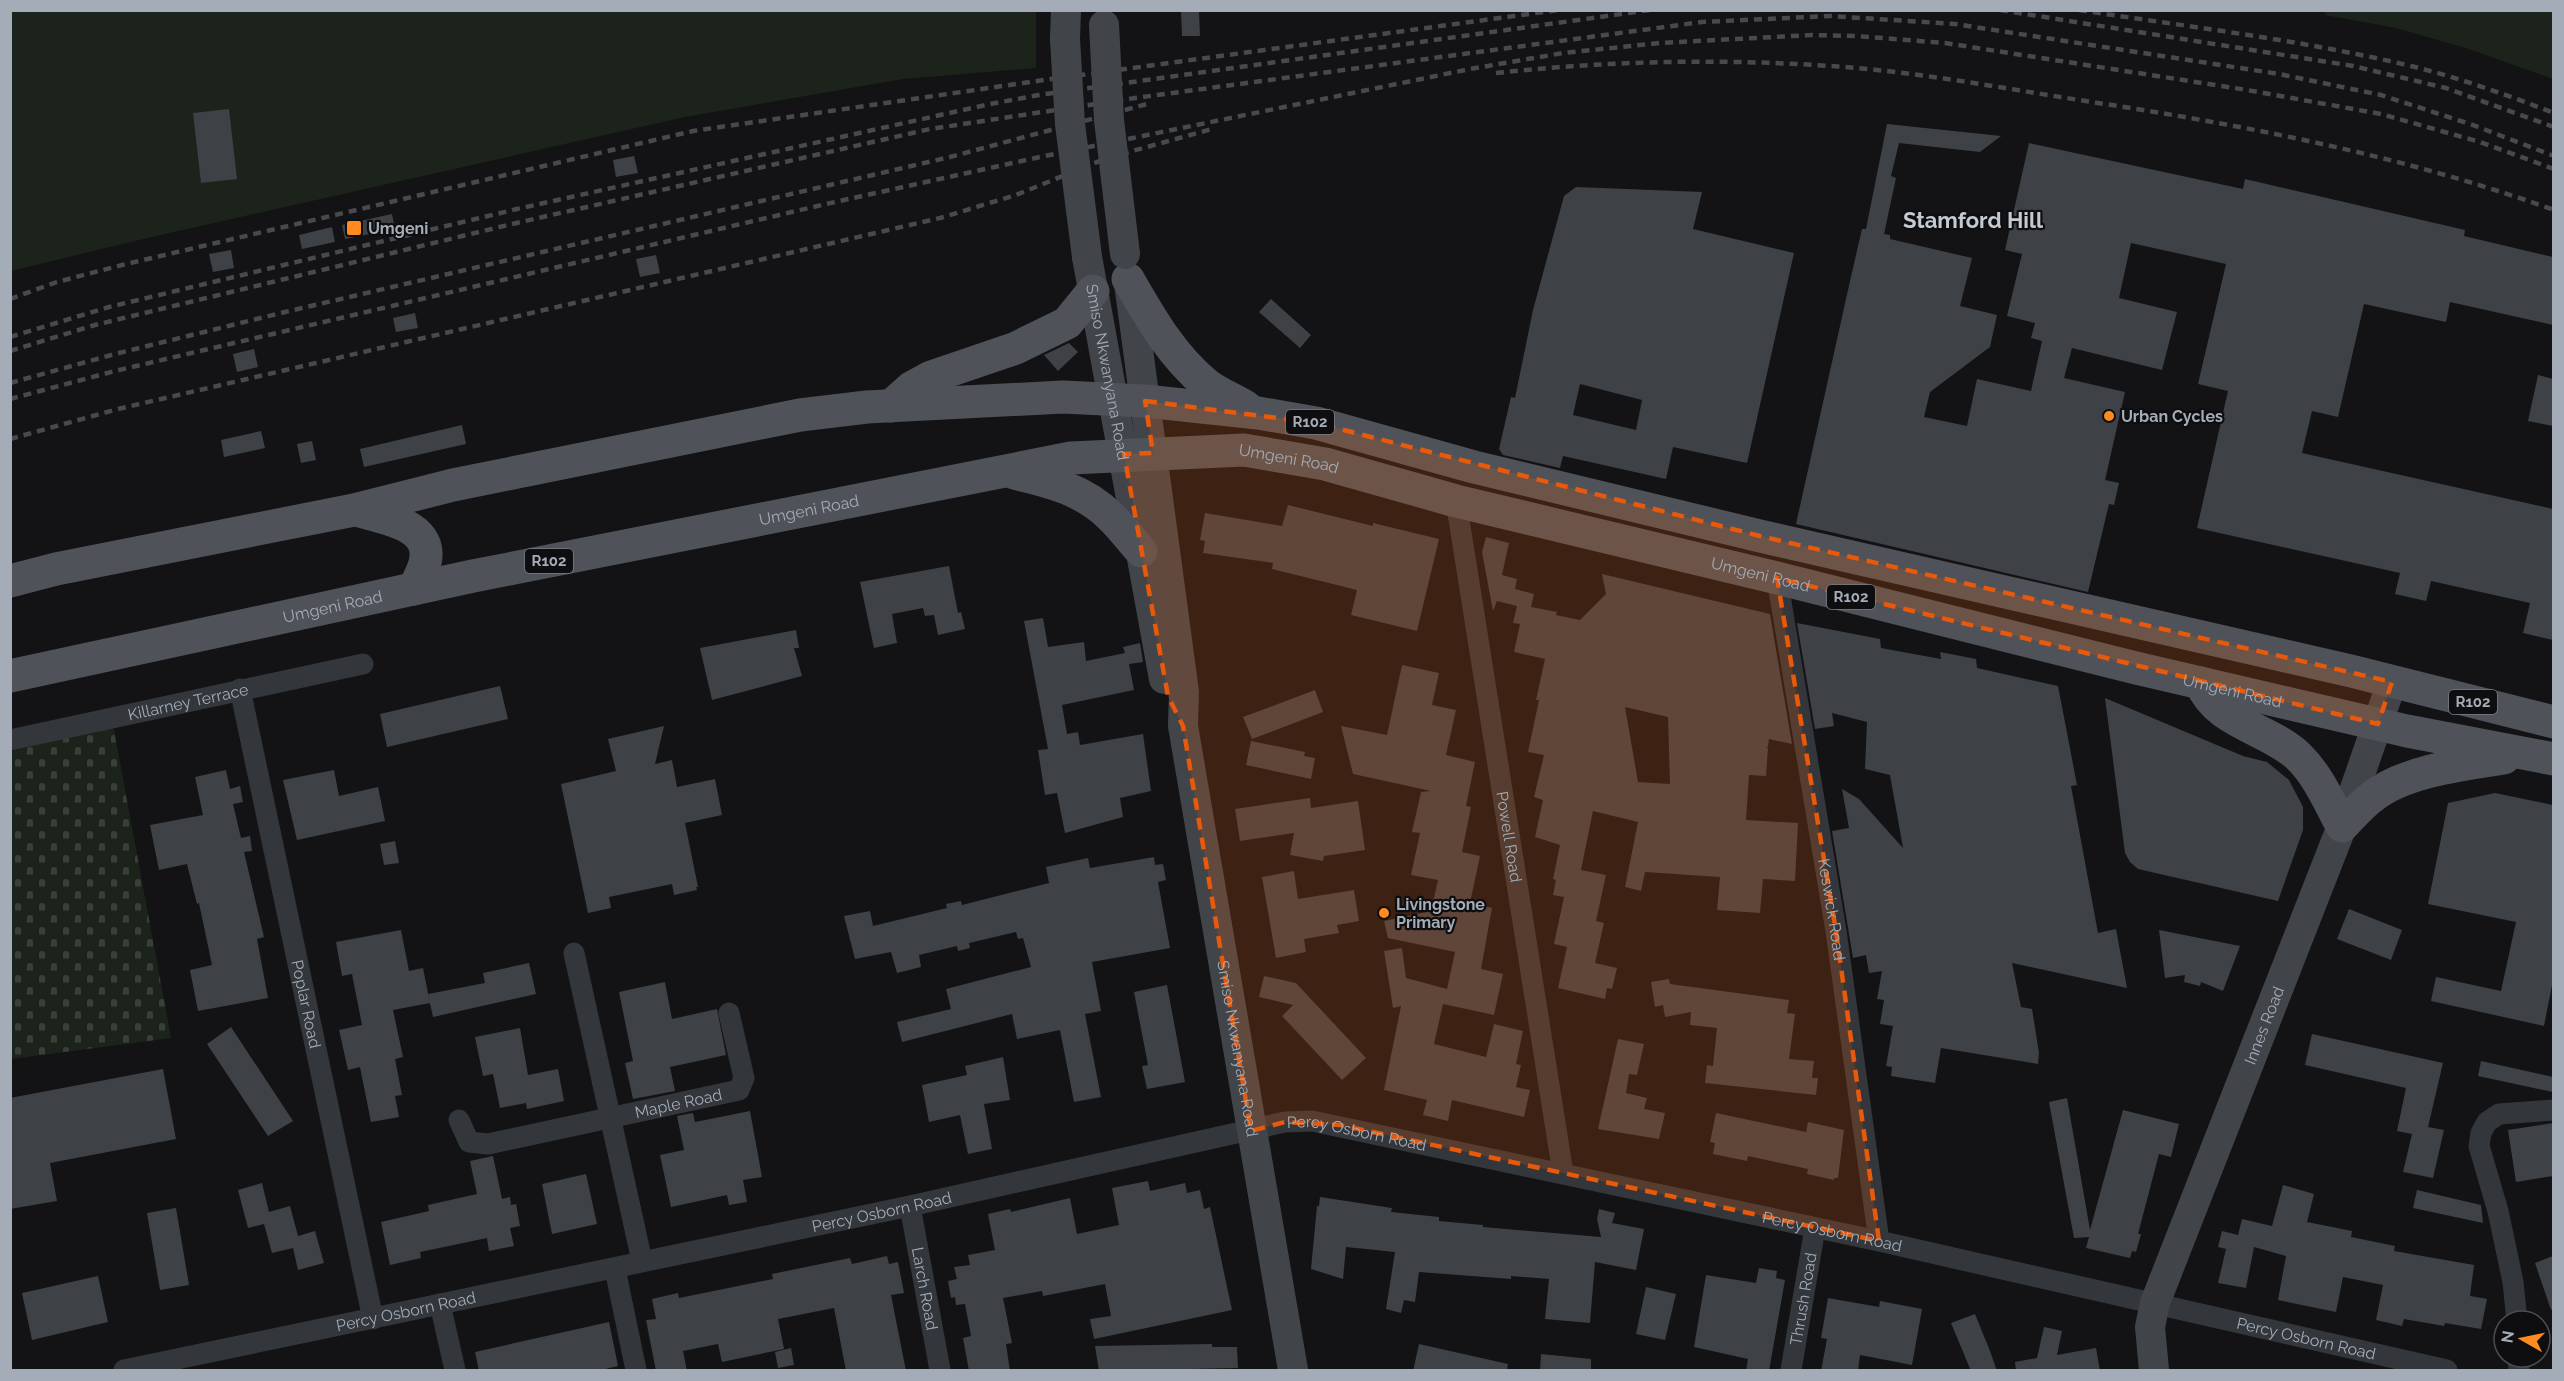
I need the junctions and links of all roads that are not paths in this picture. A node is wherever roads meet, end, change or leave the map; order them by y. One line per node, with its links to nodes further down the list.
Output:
1 (1103, 18): 3 (street, Smiso Nkwanyana Road, bridge)
2 (1066, 25): 4 (street, Smiso Nkwanyana Road, bridge)
3 (1127, 266): 5 (street, Smiso Nkwanyana Road); 7 (main road)
4 (1093, 291): 5 (street, Smiso Nkwanyana Road); 6 (main road)
5 (1129, 401): 6 (main road, R102); 7 (main road, R102); 8 (street, Smiso Nkwanyana Road)
6 (891, 406): 11 (main road, R102)
7 (1258, 413): 19 (main road, R102)
8 (1138, 454): 9 (main road, Umgeni Road / R102); 10 (main road, Umgeni Road / R102); 12 (street, Smiso Nkwanyana Road); 23 (street, Smiso Nkwanyana Road)
9 (1004, 471): 12 (main road); 15 (main road, Umgeni Road / R102)
10 (1456, 501): 13 (main road, Umgeni Road / R102); 33 (street, Powell Road)
11 (354, 510): 14 (main road, R102); 15 (main road)
12 (1141, 551): 23 (street, Smiso Nkwanyana Road)
13 (1777, 578): 18 (main road, Umgeni Road / R102); 36 (street, Keswick Road)
14 (10, 581)
15 (414, 589): 17 (main road, Umgeni Road / R102)
16 (363, 663): 20 (street, Killarney Terrace)
17 (10, 676)
18 (2201, 682): 22 (main road, Umgeni Road / R102); 26 (main road)
19 (2392, 682): 21 (main road, R102); 22 (street, Innes Road)
20 (240, 689): 24 (street, Killarney Terrace); 42 (street, Poplar Road)
21 (2553, 722)
22 (2378, 724): 25 (main road, Umgeni Road / R102); 26 (street, Innes Road)
23 (1183, 726): 32 (street, Smiso Nkwanyana Road)
24 (10, 740)
25 (2542, 756): 26 (main road)
26 (2342, 826): 39 (street, Innes Road)
27 (574, 953): 30 (street)
28 (729, 1012): 30 (street, Maple Road)
29 (2553, 1110): 41 (street)
30 (610, 1117): 31 (street, Maple Road); 37 (street)
31 (459, 1120)
32 (1251, 1131): 33 (street, Percy Osborn Road); 34 (street, Percy Osborn Road); 47 (street, Smiso Nkwanyana Road)
33 (1563, 1173): 35 (street, Percy Osborn Road)
34 (910, 1206): 37 (street, Percy Osborn Road); 46 (street, Larch Road)
35 (1815, 1228): 36 (street, Percy Osborn Road); 48 (street, Thrush Road)
36 (1879, 1241): 39 (street, Percy Osborn Road)
37 (642, 1262): 38 (street, Percy Osborn Road)
38 (615, 1269): 40 (street, Percy Osborn Road); 45 (street)
39 (2156, 1303): 49 (street, Innes Road); 50 (street, Percy Osborn Road)
40 (440, 1304): 42 (street, Percy Osborn Road); 44 (street)
41 (2516, 1309)
42 (373, 1319): 43 (street, Percy Osborn Road)
43 (124, 1371)
44 (455, 1371)
45 (636, 1371)
46 (940, 1371)
47 (1293, 1371)
48 (1791, 1371)
49 (2154, 1371)
50 (2447, 1371)

